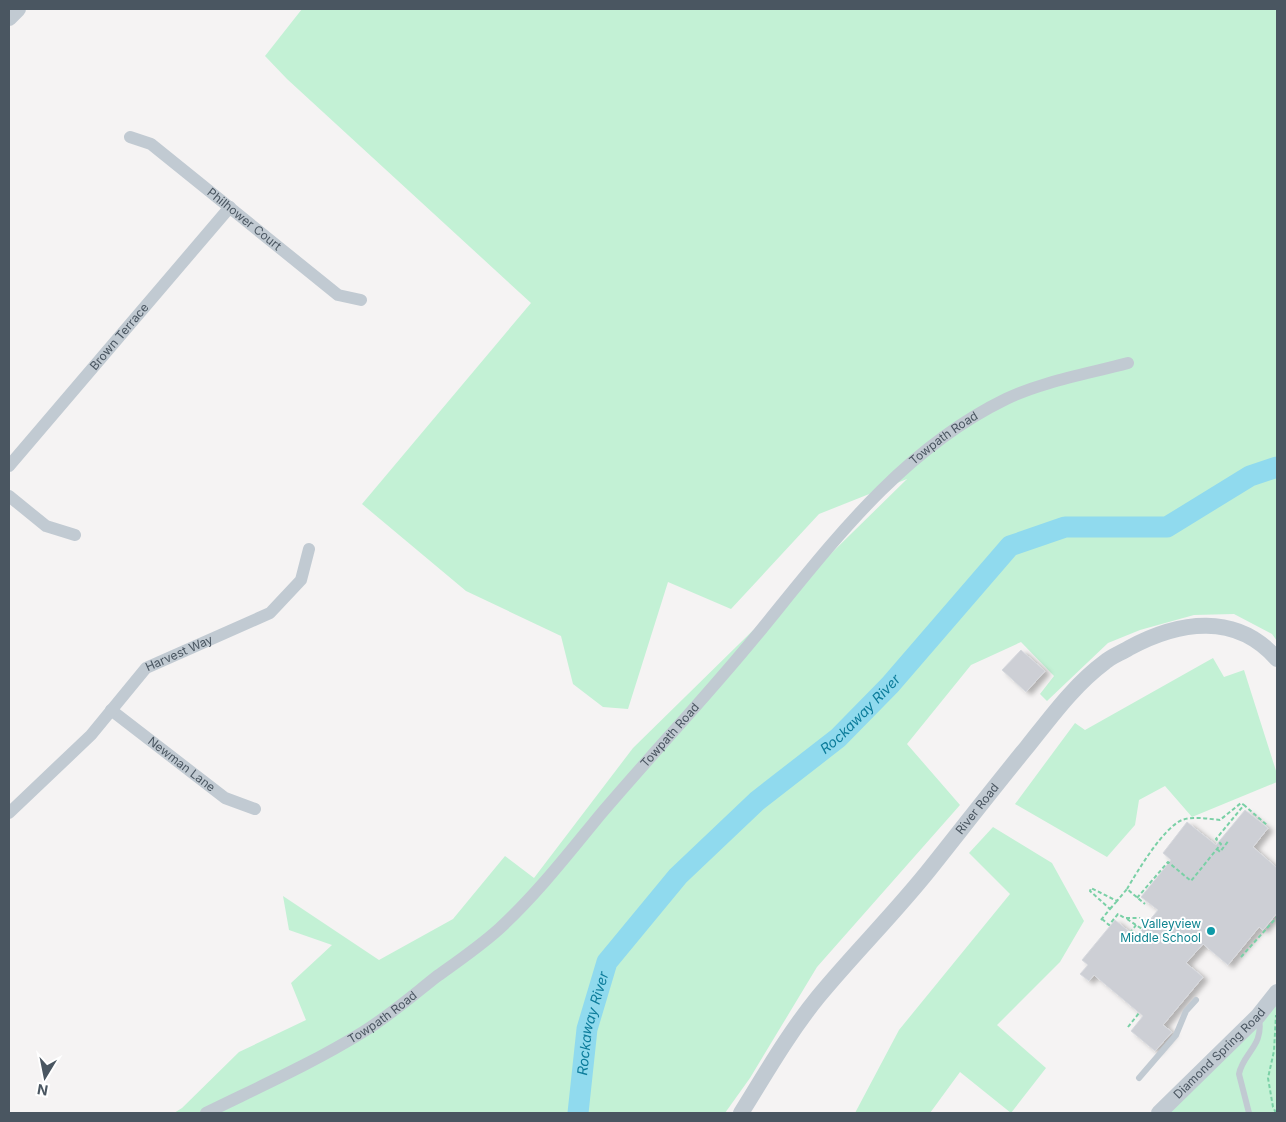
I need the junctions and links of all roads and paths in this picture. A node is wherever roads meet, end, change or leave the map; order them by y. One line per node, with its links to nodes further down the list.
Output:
1 (18, 9): 2 (street)
2 (9, 18)
3 (130, 137): 4 (street, Philhower Court)
4 (230, 208): 5 (street, Philhower Court); 7 (street, Brown Terrace)
5 (361, 300)
6 (1128, 363): 39 (street, Towpath Road)
7 (9, 466)
8 (9, 496): 9 (street)
9 (75, 535)
10 (309, 549): 12 (street, Harvest Way)
11 (1277, 659): 40 (street, River Road)
12 (111, 710): 14 (street, Newman Lane); 15 (street, Harvest Way)
13 (1244, 805): 16 (path); 18 (path); 19 (path)
14 (255, 808)
15 (9, 813)
16 (1268, 826)
17 (1229, 840): 18 (path)
18 (1217, 849): 20 (path)
19 (1127, 890): 20 (path); 21 (path)
20 (1137, 898): 22 (path)
21 (1118, 901): 23 (path); 23 (path)
22 (1145, 904)
23 (1110, 909): 25 (path)
24 (1277, 917): 30 (path)
25 (1125, 918): 26 (path); 27 (path)
26 (1136, 925): 28 (path); 29 (path)
27 (1153, 928)
28 (1142, 929)
29 (1130, 933)
30 (1242, 957)
31 (1277, 992): 35 (street, Diamond Spring Road)
32 (1196, 1000): 37 (lane)
33 (1139, 1013): 36 (path)
34 (1276, 1014): 42 (path)
35 (1258, 1016): 38 (street, Diamond Spring Road); 41 (lane)
36 (1128, 1027)
37 (1139, 1078)
38 (1164, 1111)
39 (206, 1113)
40 (741, 1113)
41 (1249, 1113)
42 (1276, 1113)

